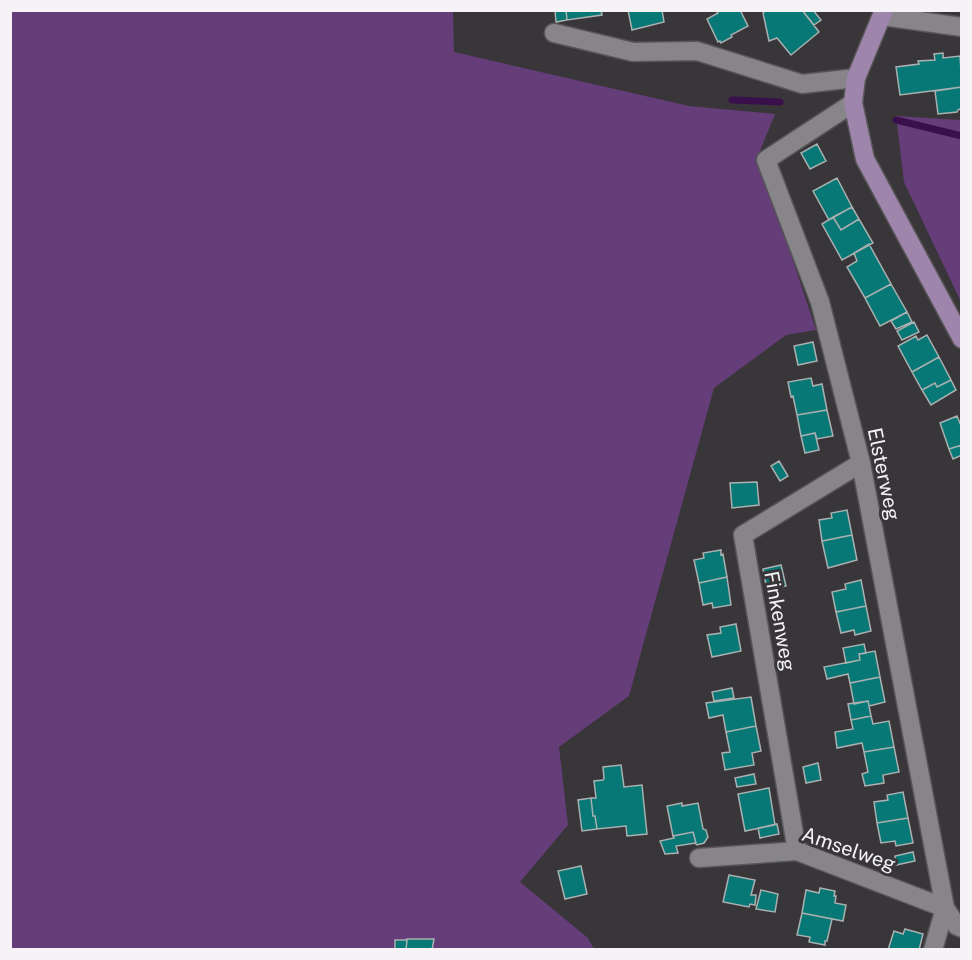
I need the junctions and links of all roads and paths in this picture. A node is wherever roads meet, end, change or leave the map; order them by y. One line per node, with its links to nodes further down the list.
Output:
1 (883, 13): 2 (street); 4 (street)
2 (962, 27)
3 (554, 33): 4 (street)
4 (856, 78): 5 (street)
5 (854, 103): 6 (street); 7 (street, Elsterweg)
6 (962, 339)
7 (861, 463): 8 (street, Finkenweg); 10 (street, Elsterweg)
8 (797, 851): 9 (street, Amselweg); 10 (street, Amselweg)
9 (699, 858)
10 (945, 908): 11 (street, Amselweg); 12 (street)
11 (962, 928)
12 (933, 950)

